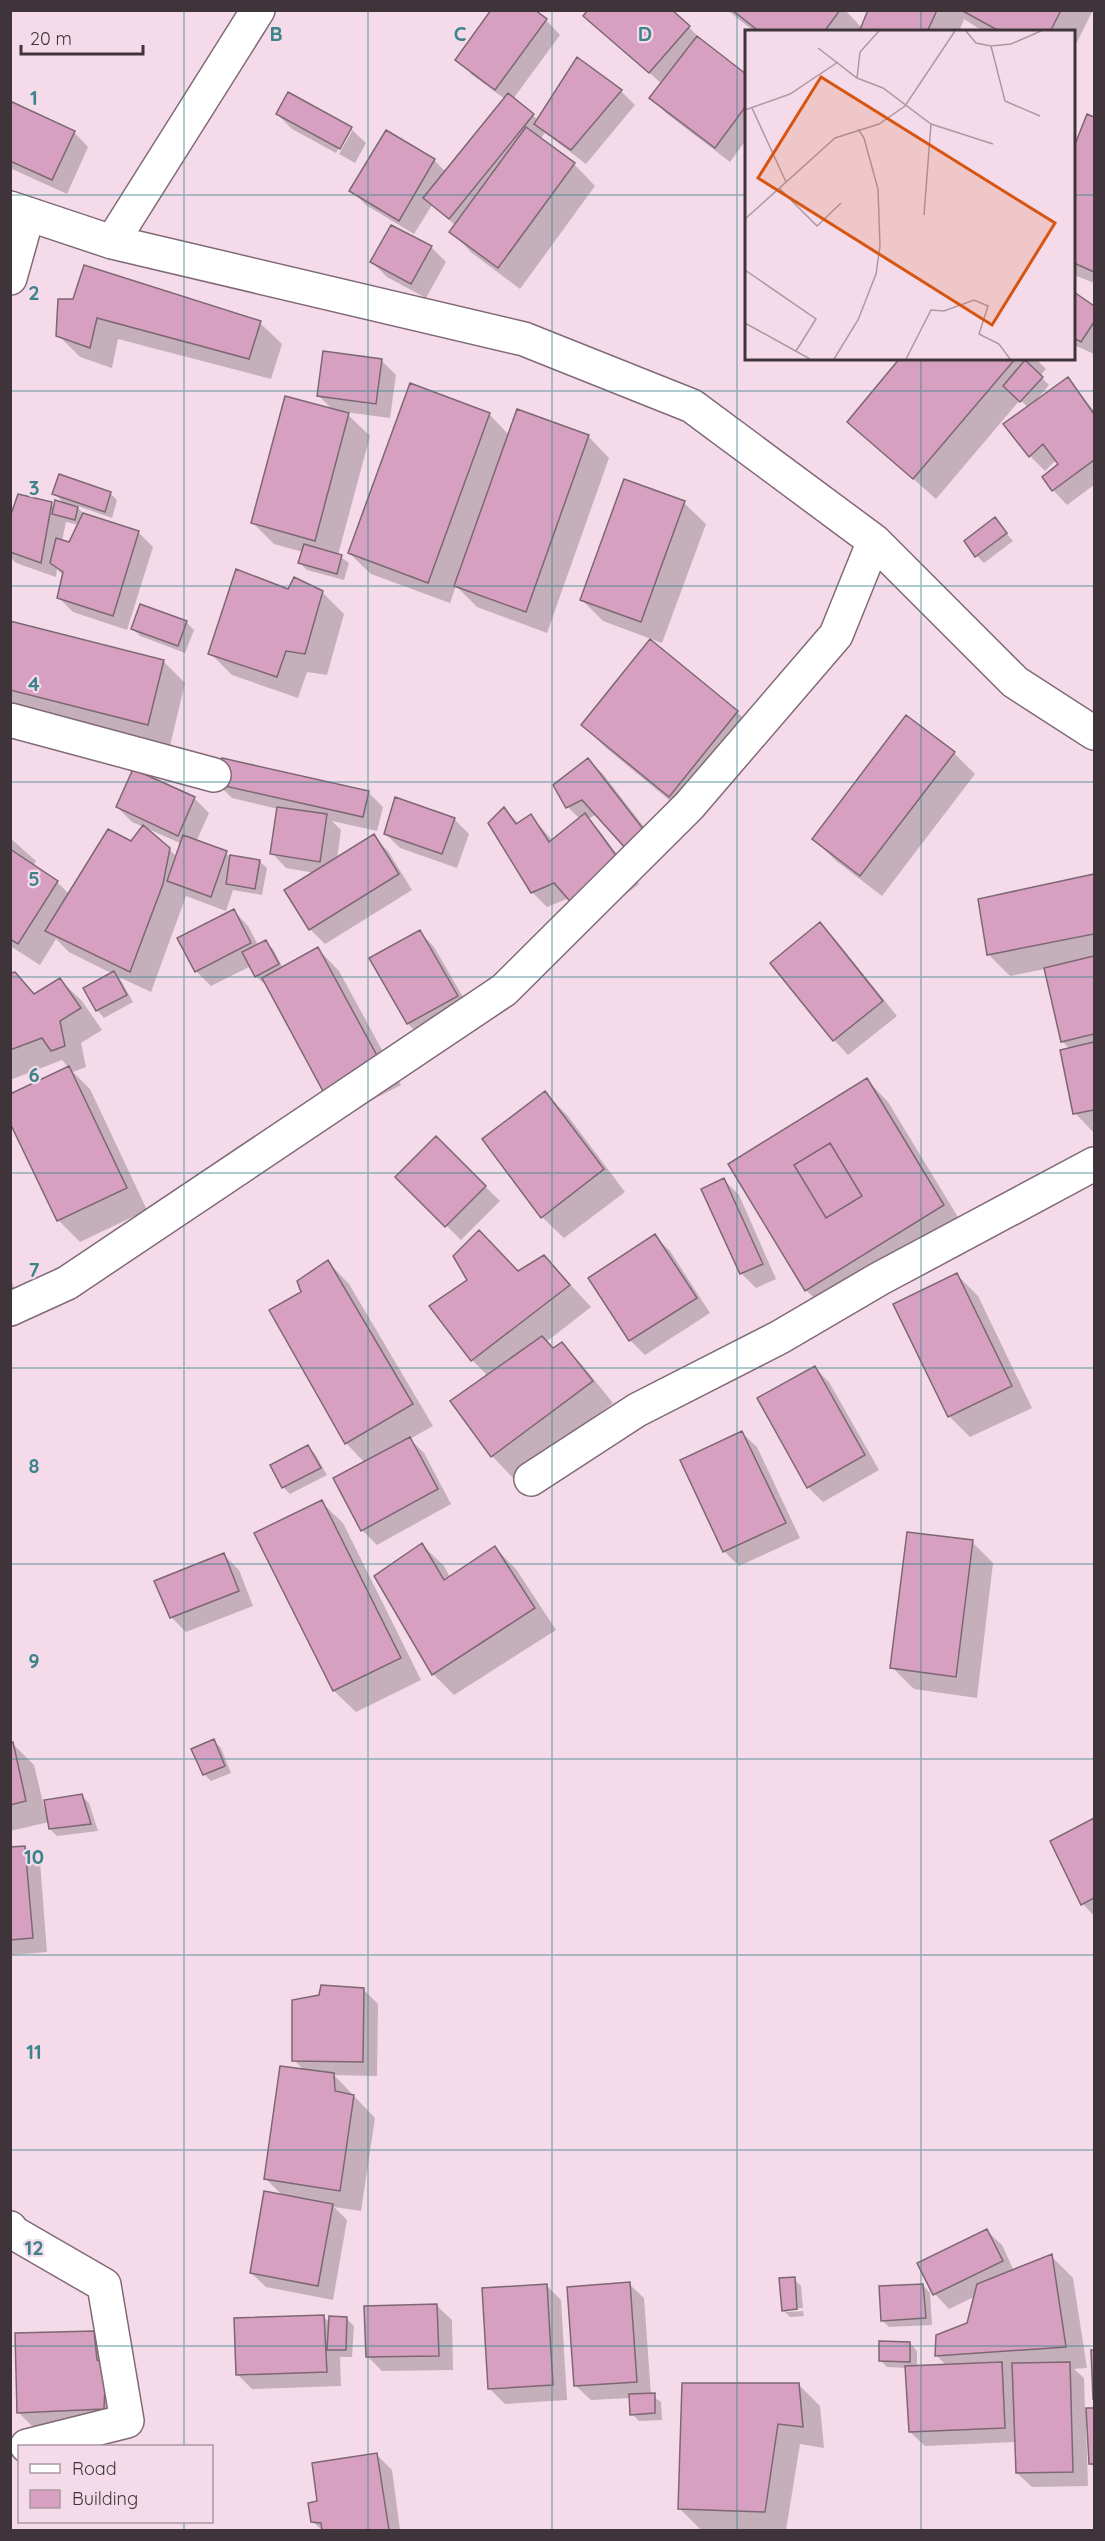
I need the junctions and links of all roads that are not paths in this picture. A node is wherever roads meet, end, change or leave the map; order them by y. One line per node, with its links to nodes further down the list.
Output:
1 (258, 10): 3 (street)
2 (19, 211): 3 (street); 4 (street)
3 (112, 242): 5 (street)
4 (10, 278)
5 (874, 541): 7 (street); 10 (street)
6 (10, 720): 8 (street)
7 (1095, 733)
8 (214, 775)
9 (1095, 1164): 11 (street)
10 (10, 1309)
11 (531, 1479)
12 (10, 2228): 13 (street)
13 (31, 2445)

